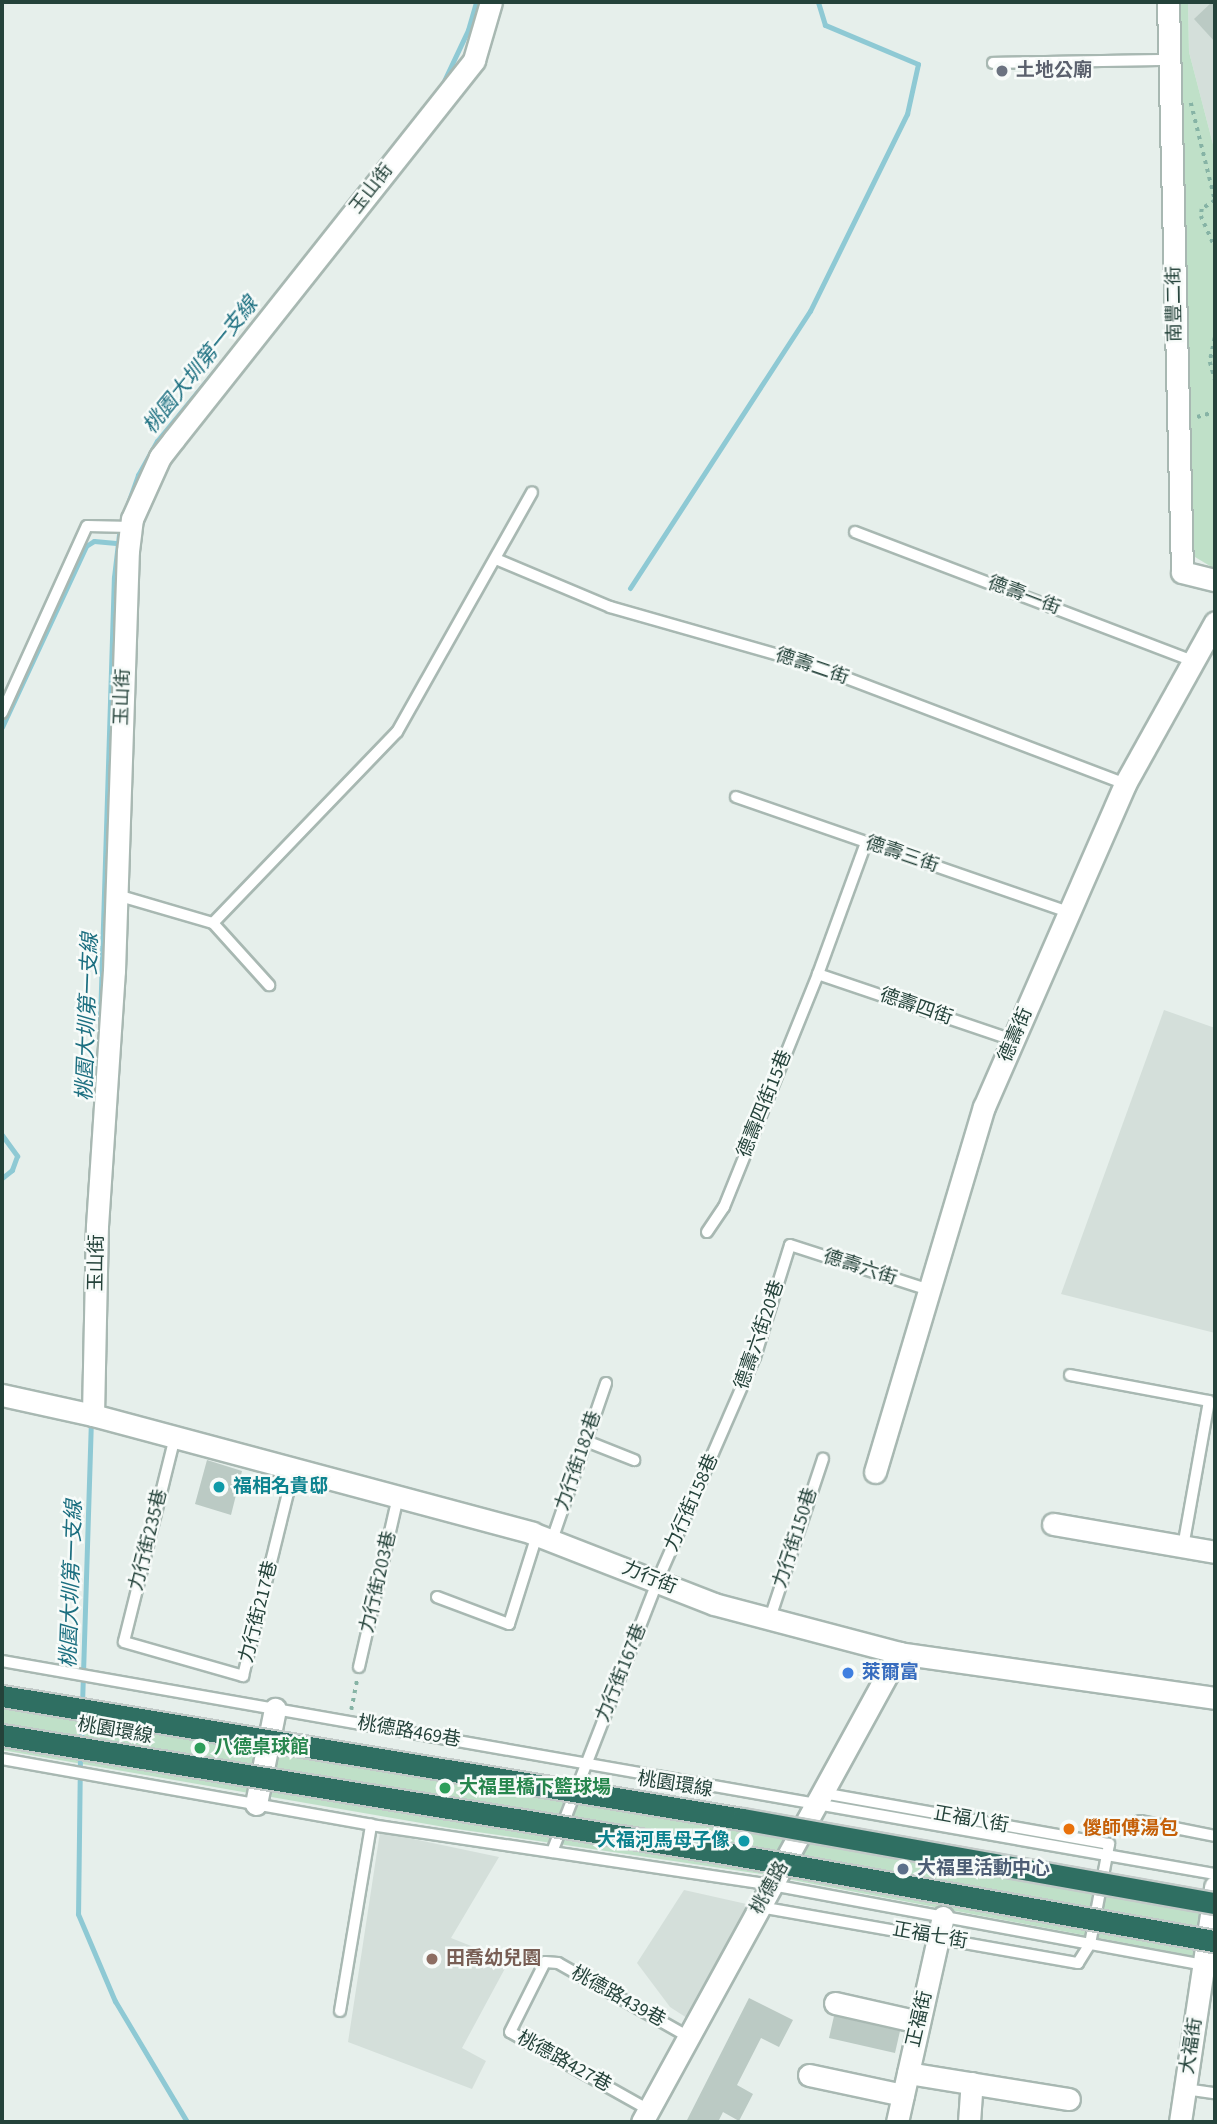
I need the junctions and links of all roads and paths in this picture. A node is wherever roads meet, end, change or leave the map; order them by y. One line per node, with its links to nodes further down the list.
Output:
1 (491, 2): 13 (street, 玉山街)
2 (1168, 2): 3 (street, 南豐二街)
3 (1169, 60): 4 (lane); 16 (street, 南豐二街)
4 (993, 63)
5 (1188, 90): 6 (path)
6 (1215, 200): 7 (path)
7 (1215, 247)
8 (1215, 338): 9 (path)
9 (1215, 380)
10 (1215, 411): 11 (path)
11 (1192, 418)
12 (532, 492): 15 (lane)
13 (132, 527): 19 (lane); 23 (street, 玉山街)
14 (855, 532): 18 (lane, 德壽一街)
15 (496, 559): 20 (lane, 德壽二街); 25 (lane)
16 (1215, 580)
17 (1215, 622): 18 (street, 德壽街)
18 (1194, 661): 20 (street, 德壽街)
19 (2, 713)
20 (1125, 784): 24 (street, 德壽街)
21 (736, 797): 22 (lane, 德壽三街)
22 (866, 843): 24 (lane, 德壽三街); 26 (lane, 德壽四街15巷)
23 (117, 895): 25 (lane); 35 (street, 玉山街)
24 (1069, 912): 28 (street, 德壽街)
25 (213, 923): 27 (lane)
26 (818, 974): 28 (lane, 德壽四街); 29 (lane, 德壽四街15巷)
27 (269, 985)
28 (1013, 1040): 31 (street, 德壽街)
29 (707, 1232)
30 (790, 1245): 31 (lane, 德壽六街); 36 (lane, 德壽六街20巷)
31 (929, 1290): 42 (street, 德壽街)
32 (1070, 1375): 46 (lane)
33 (606, 1383): 38 (lane, 力行街182巷)
34 (2, 1395): 35 (street)
35 (93, 1415): 37 (street, 力行街)
36 (726, 1424): 48 (lane, 力行街158巷)
37 (175, 1437): 41 (street, 力行街); 51 (lane, 力行街235巷)
38 (586, 1441): 40 (lane); 45 (lane, 力行街182巷)
39 (822, 1459): 50 (lane, 力行街150巷)
40 (634, 1460)
41 (293, 1469): 43 (street, 力行街); 51 (lane, 力行街217巷)
42 (875, 1472)
43 (398, 1497): 45 (street, 力行街); 54 (lane, 力行街203巷)
44 (1052, 1524): 46 (street)
45 (544, 1537): 48 (street, 力行街); 49 (lane, 力行街182巷)
46 (1183, 1547): 47 (street)
47 (1215, 1552)
48 (657, 1582): 50 (street, 力行街); 61 (lane, 力行街167巷)
49 (437, 1597)
50 (770, 1618): 52 (street, 力行街)
51 (124, 1642)
52 (899, 1653): 56 (street, 力行街); 62 (street, 桃德路)
53 (2, 1661): 57 (lane, 桃德路469巷)
54 (359, 1667): 58 (path)
55 (2, 1696): 72 (highway, 桃園環線, bridge)
56 (1215, 1698)
57 (275, 1709): 58 (lane, 桃德路469巷); 63 (street)
58 (349, 1722): 61 (lane, 桃德路469巷)
59 (2, 1735): 75 (highway, 桃園環線, bridge)
60 (2, 1759): 63 (lane)
61 (585, 1764): 62 (lane, 桃德路469巷); 67 (lane, 力行街167巷)
62 (819, 1799): 68 (lane, 正福八街); 70 (street, 桃德路)
63 (257, 1804): 65 (lane)
64 (1140, 1821): 66 (lane)
65 (371, 1825): 67 (lane); 80 (lane)
66 (1215, 1836)
67 (552, 1852): 70 (lane)
68 (1108, 1855): 69 (lane); 76 (lane)
69 (1215, 1874)
70 (772, 1885): 73 (street, 桃德路); 74 (lane)
71 (1215, 1887): 78 (street, 大福街)
72 (1215, 1903)
73 (760, 1907): 74 (lane, 正福七街); 82 (street, 桃德路)
74 (941, 1927): 76 (lane); 76 (lane, 正福七街); 81 (street, 正福街)
75 (1215, 1941)
76 (1090, 1944): 78 (lane)
77 (545, 1962): 82 (lane, 桃德路439巷); 90 (lane, 桃德路427巷)
78 (1210, 1966): 86 (street, 大福街)
79 (835, 2003): 81 (street)
80 (340, 2011)
81 (919, 2022): 83 (street, 正福街)
82 (689, 2037): 90 (street, 桃德路)
83 (908, 2073): 85 (street); 88 (street, 正福街)
84 (809, 2075): 88 (street)
85 (972, 2083): 89 (street); 92 (street)
86 (1185, 2089): 87 (lane); 93 (street, 大福街)
87 (1215, 2093)
88 (903, 2095): 91 (street, 正福街)
89 (1069, 2099)
90 (645, 2116)
91 (897, 2122)
92 (970, 2122)
93 (1180, 2122)

